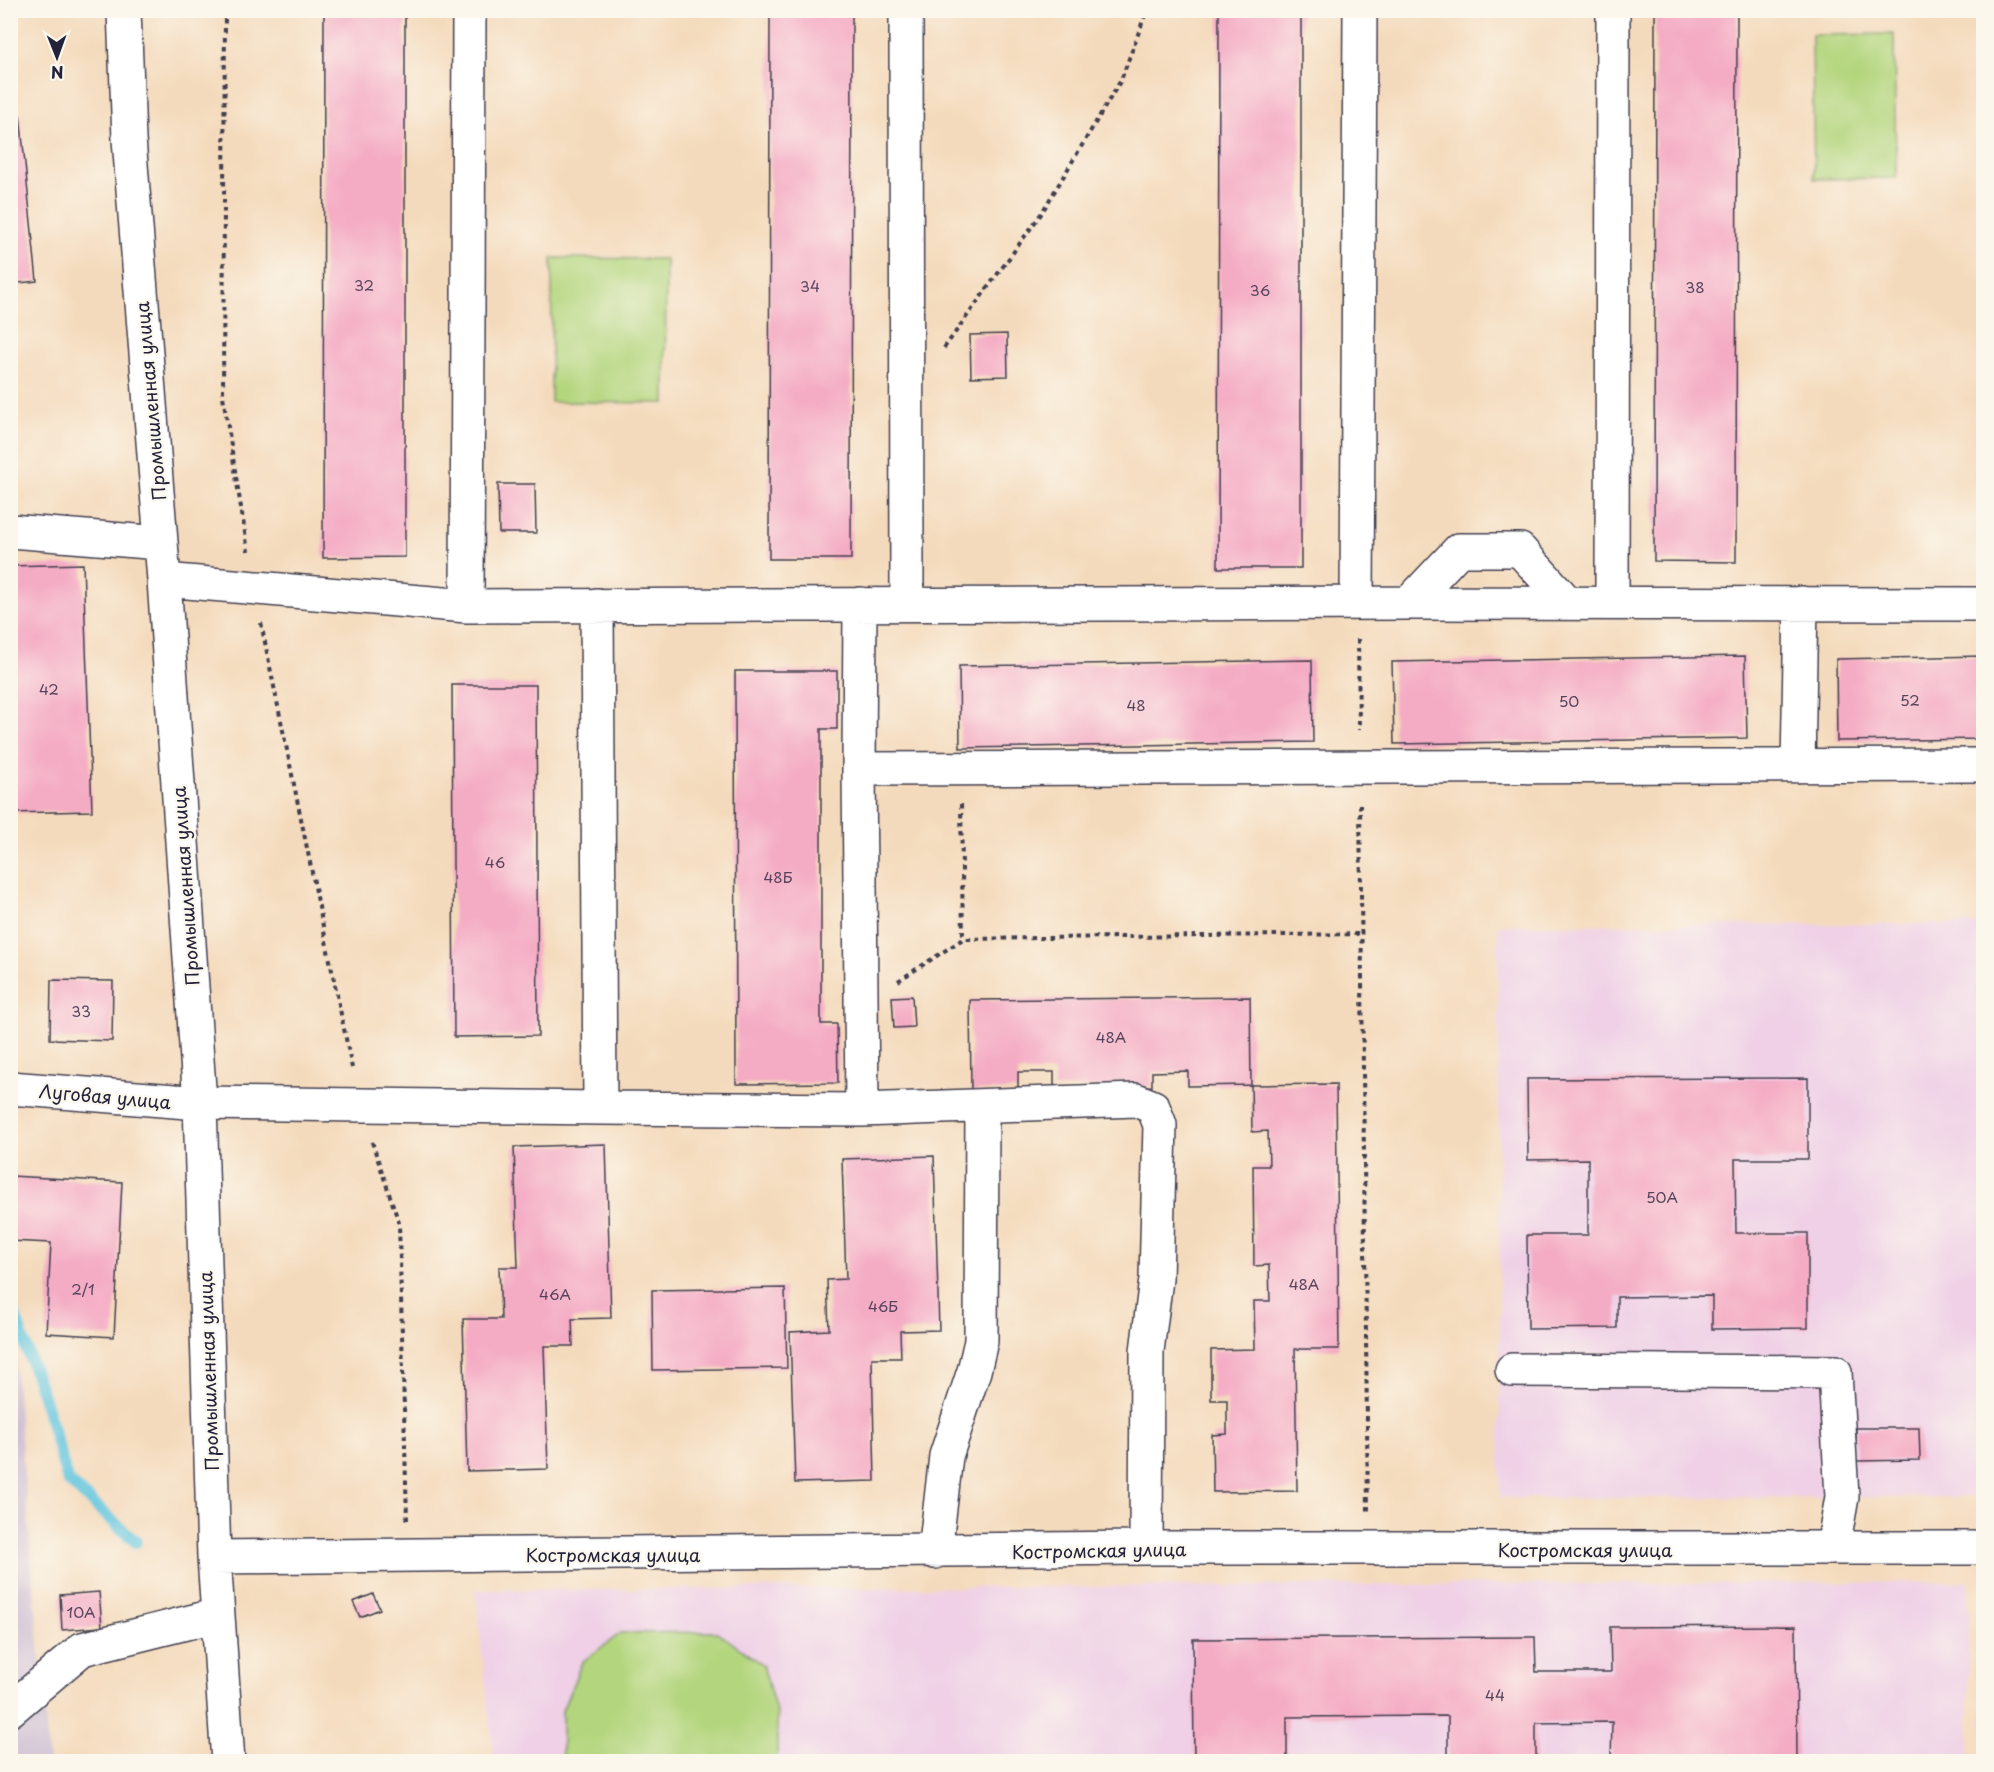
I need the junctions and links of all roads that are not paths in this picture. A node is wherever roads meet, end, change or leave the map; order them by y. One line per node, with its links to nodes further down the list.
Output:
1 (124, 10): 7 (street, Промышленная улица)
2 (469, 10): 18 (street)
3 (906, 10): 15 (street)
4 (1360, 10): 10 (street)
5 (1613, 10): 12 (street)
6 (10, 531): 7 (street)
7 (161, 543): 8 (street, Промышленная улица)
8 (164, 580): 18 (street); 23 (street, Промышленная улица)
9 (1567, 602): 11 (street); 11 (street); 12 (street)
10 (1357, 603): 11 (street); 15 (street)
11 (1409, 603)
12 (1612, 603): 13 (street)
13 (1801, 603): 16 (street); 20 (street)
14 (860, 604): 15 (street); 17 (street); 21 (street)
15 (907, 604)
16 (1983, 604)
17 (597, 605): 18 (street); 25 (street)
18 (467, 606)
19 (1983, 765): 20 (street)
20 (1798, 766): 21 (street)
21 (859, 769): 26 (street)
22 (10, 1088): 23 (street, Луговая улица)
23 (200, 1104): 25 (street, Луговая улица); 32 (street, Промышленная улица)
24 (982, 1107): 26 (street, Луговая улица); 28 (street, Луговая улица); 31 (street)
25 (600, 1108): 26 (street, Луговая улица)
26 (862, 1110)
27 (1512, 1370): 29 (street)
28 (1146, 1548): 29 (street, Костромская улица); 31 (street, Костромская улица)
29 (1833, 1548): 30 (street, Костромская улица)
30 (1983, 1548)
31 (935, 1552): 32 (street, Костромская улица)
32 (214, 1557): 33 (street, Промышленная улица)
33 (218, 1615): 34 (street); 35 (street, Промышленная улица)
34 (10, 1710)
35 (228, 1761)

